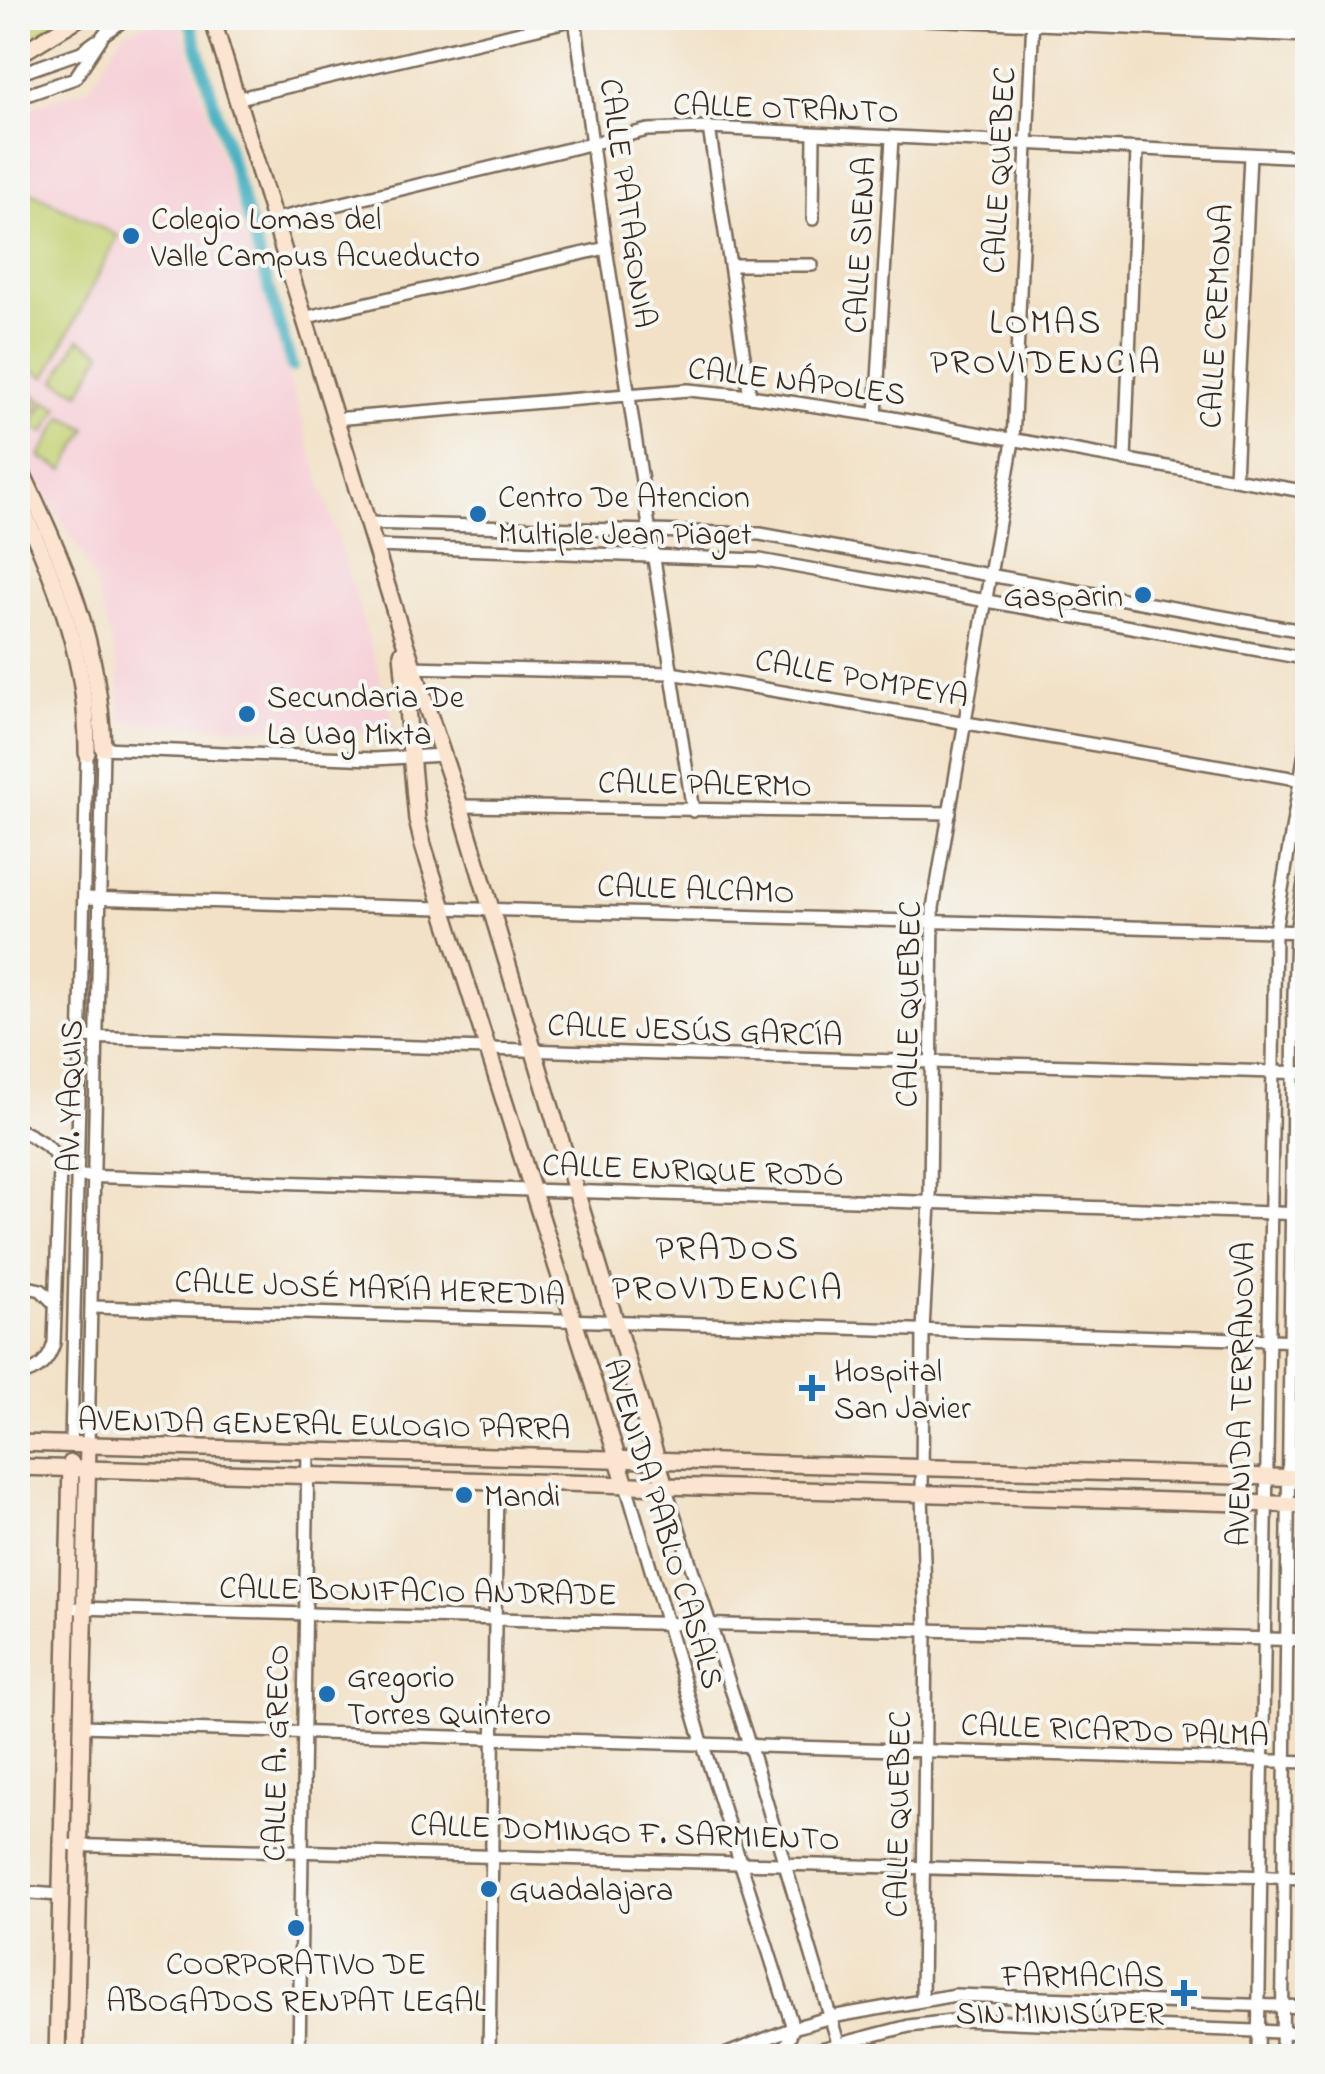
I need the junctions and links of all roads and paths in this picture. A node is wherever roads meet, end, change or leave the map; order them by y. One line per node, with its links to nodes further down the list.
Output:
1 (79, 18): 9 (street)
2 (127, 18): 7 (street)
3 (212, 18): 12 (street, AVENIDA PABLO CASALS)
4 (577, 18): 12 (street); 16 (street, CALLE PATAGONIA)
5 (901, 18): 6 (street)
6 (1033, 21): 8 (street); 17 (street, CALLE QUEBEC)
7 (104, 34): 10 (street); 11 (street)
8 (1308, 36)
9 (18, 55)
10 (18, 74)
11 (18, 98)
12 (236, 100): 22 (street, AVENIDA PABLO CASALS)
13 (709, 128): 14 (street, CALLE OTRANTO); 16 (street, CALLE OTRANTO); 25 (street)
14 (814, 134): 15 (street, CALLE OTRANTO); 21 (street)
15 (892, 138): 17 (street, CALLE OTRANTO); 29 (street, CALLE SIENA)
16 (592, 142): 22 (street, CALLE OTRANTO); 23 (street, CALLE PATAGONIA)
17 (1027, 145): 18 (street, CALLE OTRANTO); 31 (street, CALLE QUEBEC)
18 (1137, 150): 19 (street, CALLE OTRANTO); 32 (street)
19 (1250, 154): 20 (street, CALLE OTRANTO); 34 (street, CALLE CREMONA)
20 (1308, 157)
21 (813, 218)
22 (272, 220): 26 (street, AVENIDA PABLO CASALS)
23 (606, 248): 26 (street); 27 (street, CALLE PATAGONIA)
24 (812, 265): 25 (street)
25 (731, 266): 28 (street)
26 (303, 318): 30 (street, AVENIDA PABLO CASALS)
27 (628, 394): 28 (street, CALLE NÁPOLES); 30 (street, CALLE NÁPOLES); 38 (street, CALLE PATAGONIA)
28 (750, 396): 29 (street, CALLE NÁPOLES)
29 (876, 415): 31 (street, CALLE NÁPOLES)
30 (334, 419): 37 (street, AVENIDA PABLO CASALS)
31 (1013, 441): 32 (street, CALLE NÁPOLES); 41 (street, CALLE QUEBEC)
32 (1126, 460): 34 (street, CALLE NÁPOLES)
33 (18, 465): 49 (street)
34 (1235, 479): 35 (street, CALLE NÁPOLES)
35 (1308, 492)
36 (18, 500): 49 (street)
37 (367, 523): 38 (street); 39 (street, AVENIDA PABLO CASALS)
38 (649, 532): 40 (street, CALLE PATAGONIA); 41 (street)
39 (374, 546): 40 (street); 45 (street, AVENIDA PABLO CASALS)
40 (653, 555): 42 (street); 46 (street, CALLE PATAGONIA)
41 (989, 577): 42 (street, CALLE QUEBEC); 43 (street)
42 (986, 601): 44 (street); 47 (street, CALLE QUEBEC)
43 (1308, 632)
44 (1308, 660)
45 (409, 667): 46 (street, CALLE POMPEYA); 50 (street, AVENIDA PABLO CASALS); 51 (street, AVENIDA PABLO CASALS)
46 (672, 673): 47 (street, CALLE POMPEYA); 54 (street, CALLE PATAGONIA)
47 (965, 722): 52 (street, CALLE POMPEYA); 55 (street, CALLE QUEBEC)
48 (1308, 734): 52 (street, AVENIDA TERRANOVA)
49 (95, 751): 51 (street); 57 (street, AV. YAQUIS); 58 (street, AV. YAQUIS)
50 (443, 755): 51 (street); 53 (street, AVENIDA PABLO CASALS)
51 (411, 758): 59 (street, AVENIDA PABLO CASALS)
52 (1304, 780): 62 (street, AVENIDA TERRANOVA)
53 (460, 806): 54 (street, CALLE PALERMO); 60 (street, AVENIDA PABLO CASALS)
54 (693, 811): 55 (street, CALLE PALERMO)
55 (950, 813): 61 (street, CALLE QUEBEC)
56 (1308, 858): 63 (street, AVENIDA TERRANOVA)
57 (84, 898): 58 (street, CALLE ALCAMO); 64 (street, AV. YAQUIS)
58 (102, 898): 59 (street, CALLE ALCAMO); 65 (street, AV. YAQUIS)
59 (446, 908): 60 (street, CALLE ALCAMO); 66 (street, AVENIDA PABLO CASALS)
60 (491, 910): 61 (street, CALLE ALCAMO); 67 (street, AVENIDA PABLO CASALS)
61 (933, 923): 62 (street, CALLE ALCAMO); 68 (street, CALLE QUEBEC)
62 (1275, 931): 63 (street, CALLE ALCAMO); 69 (street, AVENIDA TERRANOVA)
63 (1302, 932): 70 (street, AVENIDA TERRANOVA)
64 (81, 1037): 65 (street, CALLE JESÚS GARCÍA); 73 (street, AV. YAQUIS)
65 (98, 1038): 66 (street, CALLE JESÚS GARCÍA); 74 (street, AV. YAQUIS)
66 (490, 1050): 67 (street, CALLE JESÚS GARCÍA); 75 (street, AVENIDA PABLO CASALS)
67 (534, 1052): 68 (street, CALLE JESÚS GARCÍA); 76 (street, AVENIDA PABLO CASALS)
68 (932, 1063): 69 (street, CALLE JESÚS GARCÍA); 77 (street, CALLE QUEBEC)
69 (1272, 1072): 70 (street, CALLE JESÚS GARCÍA); 78 (street, AVENIDA TERRANOVA)
70 (1293, 1073): 71 (street, CALLE JESÚS GARCÍA); 79 (street, AVENIDA TERRANOVA)
71 (1308, 1074)
72 (18, 1130): 81 (street)
73 (78, 1176): 74 (street, CALLE ENRIQUE RODÓ); 93 (street, AV. YAQUIS)
74 (95, 1177): 75 (street, CALLE ENRIQUE RODÓ); 84 (street, AV. YAQUIS)
75 (534, 1192): 76 (street, CALLE ENRIQUE RODÓ); 85 (street, AVENIDA PABLO CASALS)
76 (576, 1193): 77 (street, CALLE ENRIQUE RODÓ); 86 (street, AVENIDA PABLO CASALS)
77 (930, 1202): 78 (street, CALLE ENRIQUE RODÓ); 87 (street, CALLE QUEBEC)
78 (1270, 1213): 79 (street, CALLE ENRIQUE RODÓ); 88 (street, AVENIDA TERRANOVA)
79 (1292, 1213): 80 (street, CALLE ENRIQUE RODÓ); 89 (street, AVENIDA TERRANOVA)
80 (1308, 1214)
81 (57, 1264): 82 (street); 83 (street)
82 (23, 1286): 83 (street)
83 (55, 1304): 91 (street)
84 (92, 1307): 85 (street, CALLE JOSÉ MARÍA HEREDIA); 94 (street, AV. YAQUIS)
85 (575, 1320): 86 (street, CALLE JOSÉ MARÍA HEREDIA); 96 (street, AVENIDA PABLO CASALS)
86 (615, 1321): 87 (street, CALLE JOSÉ MARÍA HEREDIA); 97 (street, AVENIDA PABLO CASALS)
87 (923, 1330): 88 (street, CALLE JOSÉ MARÍA HEREDIA); 98 (street, CALLE QUEBEC)
88 (1268, 1340): 89 (street, CALLE JOSÉ MARÍA HEREDIA); 103 (street, AVENIDA TERRANOVA)
89 (1290, 1341): 90 (street, CALLE JOSÉ MARÍA HEREDIA); 104 (street, AVENIDA TERRANOVA)
90 (1308, 1342)
91 (18, 1376)
92 (18, 1443): 93 (street, AVENIDA GENERAL EULOGIO PARRA)
93 (71, 1444): 94 (street, AVENIDA GENERAL EULOGIO PARRA); 100 (street, AV. YAQUIS)
94 (88, 1444): 95 (street, AVENIDA GENERAL EULOGIO PARRA); 101 (street)
95 (308, 1450): 96 (street, AVENIDA GENERAL EULOGIO PARRA); 102 (street, CALLE A. GRECO)
96 (618, 1458): 97 (street, AVENIDA GENERAL EULOGIO PARRA); 107 (street, AVENIDA PABLO CASALS)
97 (656, 1459): 98 (street, AVENIDA GENERAL EULOGIO PARRA); 108 (street, AVENIDA PABLO CASALS)
98 (922, 1466): 103 (street, AVENIDA GENERAL EULOGIO PARRA); 109 (street, CALLE QUEBEC)
99 (18, 1467): 100 (street, AVENIDA GENERAL EULOGIO PARRA)
100 (70, 1469): 101 (street, AVENIDA GENERAL EULOGIO PARRA); 113 (street, AV. YAQUIS)
101 (88, 1469): 102 (street, AVENIDA GENERAL EULOGIO PARRA); 114 (street)
102 (308, 1476): 106 (street, AVENIDA GENERAL EULOGIO PARRA); 115 (street, CALLE A. GRECO)
103 (1266, 1477): 104 (street, AVENIDA GENERAL EULOGIO PARRA); 110 (street, AVENIDA TERRANOVA)
104 (1288, 1477): 105 (street, AVENIDA GENERAL EULOGIO PARRA); 111 (street, AVENIDA TERRANOVA)
105 (1308, 1478)
106 (497, 1481): 107 (street, AVENIDA GENERAL EULOGIO PARRA); 116 (street)
107 (626, 1485): 108 (street, AVENIDA GENERAL EULOGIO PARRA); 117 (street, AVENIDA PABLO CASALS)
108 (665, 1486): 109 (street, AVENIDA GENERAL EULOGIO PARRA); 118 (street, AVENIDA PABLO CASALS)
109 (922, 1493): 110 (street, AVENIDA GENERAL EULOGIO PARRA); 119 (street, CALLE QUEBEC)
110 (1266, 1504): 111 (street, AVENIDA GENERAL EULOGIO PARRA); 120 (street, AVENIDA TERRANOVA)
111 (1288, 1504): 112 (street, AVENIDA GENERAL EULOGIO PARRA); 121 (street, AVENIDA TERRANOVA)
112 (1308, 1505)
113 (68, 1608): 114 (street, CALLE BONIFACIO ANDRADE); 132 (street, AV. YAQUIS)
114 (85, 1608): 115 (street, CALLE BONIFACIO ANDRADE); 123 (street)
115 (305, 1614): 116 (street, CALLE BONIFACIO ANDRADE); 124 (street, CALLE A. GRECO)
116 (495, 1619): 117 (street, CALLE BONIFACIO ANDRADE); 125 (street)
117 (668, 1624): 118 (street, CALLE BONIFACIO ANDRADE); 126 (street, AVENIDA PABLO CASALS)
118 (709, 1625): 119 (street, CALLE BONIFACIO ANDRADE); 127 (street, AVENIDA PABLO CASALS)
119 (926, 1630): 120 (street, CALLE BONIFACIO ANDRADE); 128 (street, CALLE QUEBEC)
120 (1264, 1639): 121 (street, CALLE BONIFACIO ANDRADE); 129 (street, AVENIDA TERRANOVA)
121 (1287, 1640): 122 (street, CALLE BONIFACIO ANDRADE); 130 (street, AVENIDA TERRANOVA)
122 (1308, 1640)
123 (81, 1726): 124 (street, CALLE RICARDO PALMA); 133 (street)
124 (303, 1731): 125 (street, CALLE RICARDO PALMA); 134 (street, CALLE A. GRECO)
125 (494, 1736): 126 (street, CALLE RICARDO PALMA); 135 (street)
126 (702, 1742): 127 (street, CALLE RICARDO PALMA); 136 (street, AVENIDA PABLO CASALS)
127 (750, 1747): 128 (street, CALLE RICARDO PALMA); 137 (street, AVENIDA PABLO CASALS)
128 (925, 1750): 129 (street, CALLE RICARDO PALMA); 138 (street, CALLE QUEBEC)
129 (1262, 1761): 130 (street, CALLE RICARDO PALMA); 139 (street, AVENIDA TERRANOVA)
130 (1286, 1762): 131 (street, CALLE RICARDO PALMA); 140 (street, AVENIDA TERRANOVA)
131 (1308, 1762)
132 (60, 1845): 133 (street, CALLE DOMINGO F. SARMIENTO); 143 (street, AV. YAQUIS)
133 (79, 1846): 134 (street, CALLE DOMINGO F. SARMIENTO); 155 (street)
134 (302, 1850): 135 (street, CALLE DOMINGO F. SARMIENTO); 156 (street, CALLE A. GRECO)
135 (492, 1855): 136 (street, CALLE DOMINGO F. SARMIENTO); 157 (street)
136 (739, 1862): 137 (street, CALLE DOMINGO F. SARMIENTO); 149 (street, AVENIDA PABLO CASALS)
137 (784, 1863): 138 (street, CALLE DOMINGO F. SARMIENTO); 148 (street, AVENIDA PABLO CASALS)
138 (924, 1867): 139 (street, CALLE DOMINGO F. SARMIENTO); 144 (street, CALLE QUEBEC)
139 (1260, 1877): 140 (street, CALLE DOMINGO F. SARMIENTO); 145 (street, AVENIDA TERRANOVA)
140 (1284, 1878): 141 (street, CALLE DOMINGO F. SARMIENTO); 146 (street, AVENIDA TERRANOVA)
141 (1308, 1878)
142 (18, 1892): 143 (street)
143 (60, 1895): 154 (street, AV. YAQUIS)
144 (922, 1999): 145 (street); 148 (street)
145 (1258, 2006): 146 (street); 150 (street, AVENIDA TERRANOVA)
146 (1283, 2007): 147 (street); 151 (street, AVENIDA TERRANOVA)
147 (1308, 2008)
148 (831, 2018): 149 (street); 153 (street, AVENIDA PABLO CASALS)
149 (793, 2028): 158 (street); 159 (street)
150 (1258, 2030): 151 (street); 153 (street); 161 (street, AVENIDA TERRANOVA)
151 (1282, 2032): 152 (street); 162 (street, AVENIDA TERRANOVA)
152 (1308, 2032)
153 (840, 2050): 160 (street)
154 (57, 2056)
155 (76, 2056)
156 (299, 2056)
157 (489, 2056)
158 (722, 2056)
159 (782, 2056)
160 (794, 2056)
161 (1258, 2056)
162 (1282, 2056)

